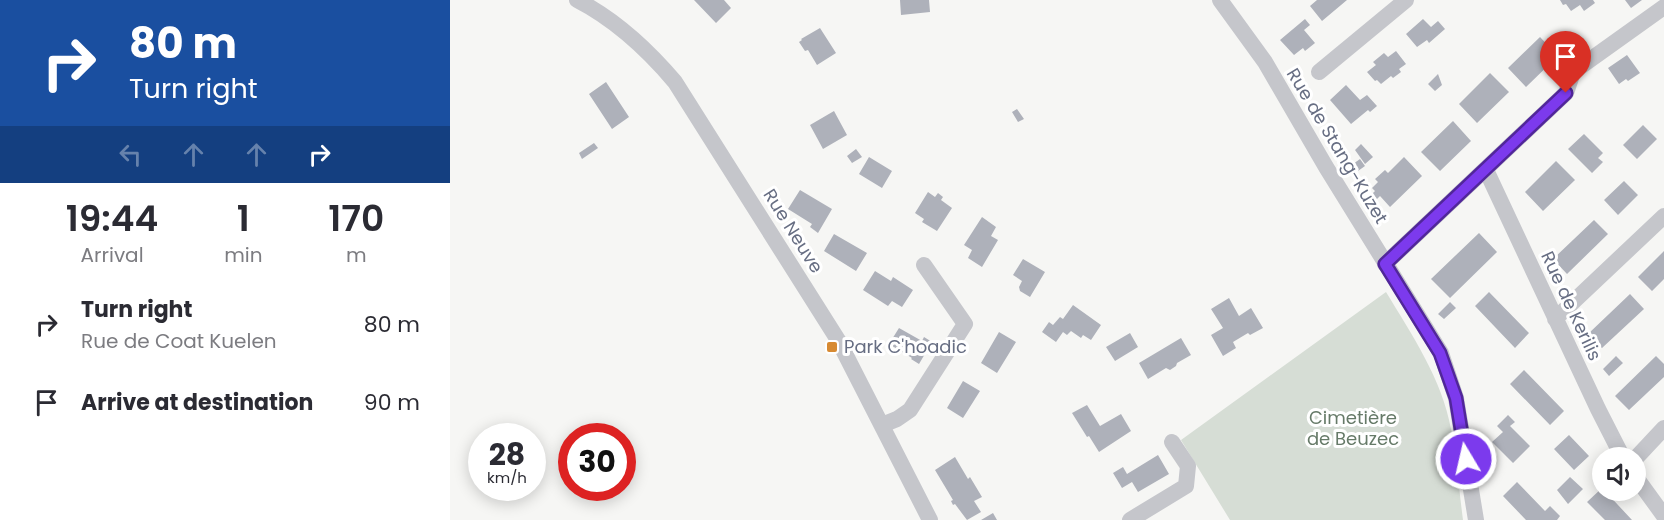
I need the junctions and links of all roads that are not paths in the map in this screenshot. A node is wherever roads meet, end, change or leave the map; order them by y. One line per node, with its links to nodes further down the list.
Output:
1 (1220, 0): 8 (street, Rue de Stang-Kuzet)
2 (1406, 0): 5 (street)
3 (581, 1): 11 (street, Rue Neuve)
4 (1664, 7): 6 (street)
5 (1319, 72)
6 (1486, 170): 8 (street); 10 (street, Rue de Kerilis)
7 (1664, 216): 10 (street)
8 (1385, 264): 20 (street, Rue de Stang-Kuzet)
9 (924, 265): 11 (street)
10 (1555, 319): 14 (street, Rue de Kerilis)
11 (882, 425): 18 (street, Rue Neuve)
12 (1664, 428): 15 (street)
13 (1172, 442): 19 (street)
14 (1617, 447)
15 (1646, 447)
16 (1646, 491): 17 (street)
17 (1664, 516)
18 (930, 520)
19 (1130, 520)
20 (1476, 520)

